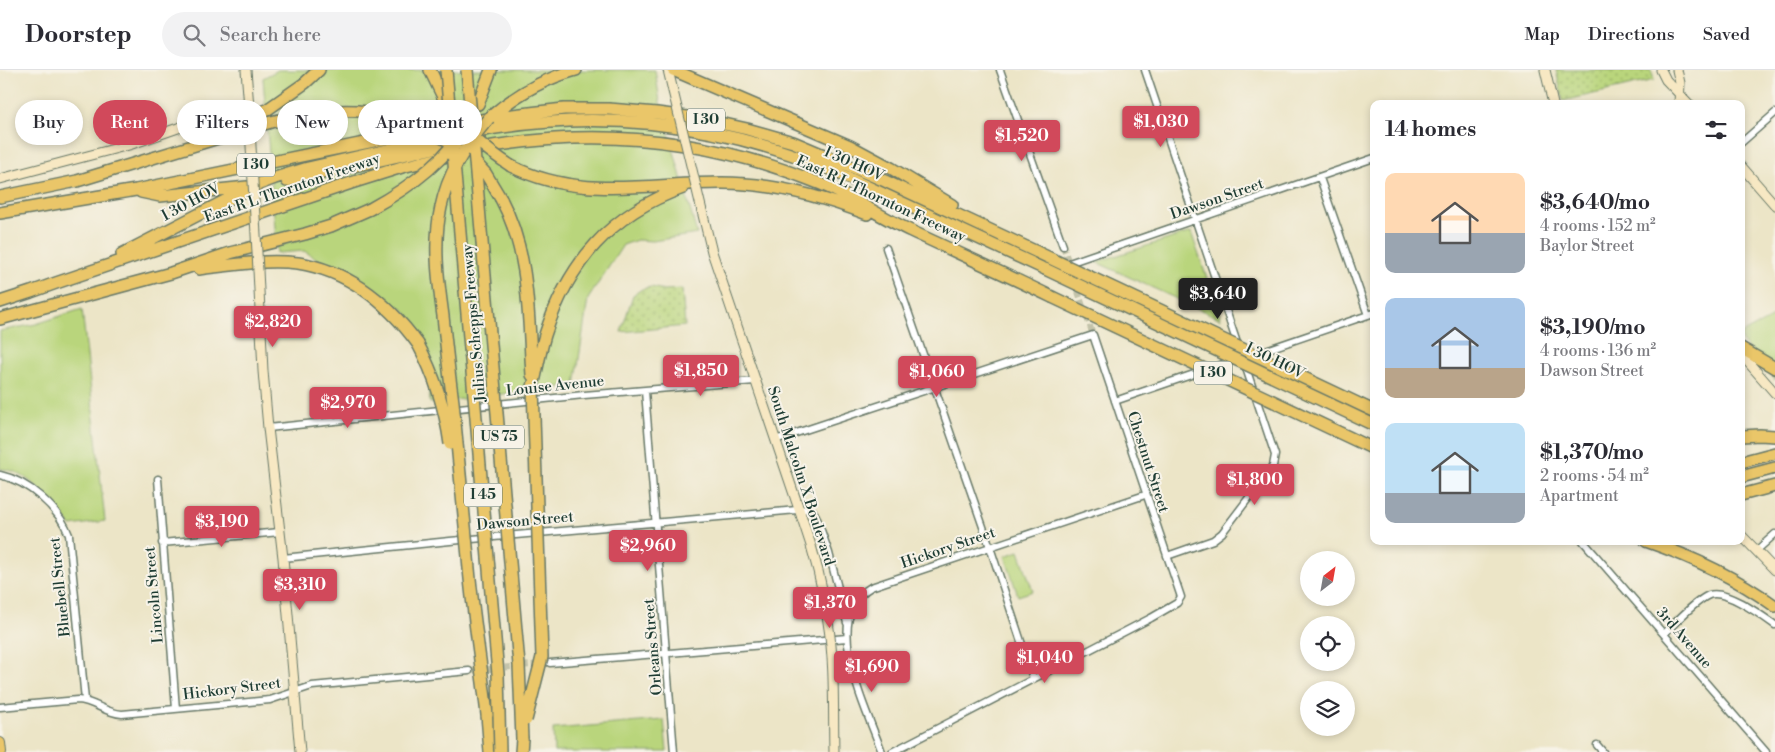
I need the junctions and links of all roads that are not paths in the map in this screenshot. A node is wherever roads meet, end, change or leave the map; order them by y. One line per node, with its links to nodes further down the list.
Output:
1 (246, 70): 15 (street)
2 (319, 70): 23 (highway)
3 (430, 70): 28 (highway, bridge)
4 (446, 70): 109 (highway, Julius Schepps Freeway / I 45, bridge)
5 (468, 70): 103 (highway, Julius Schepps Freeway / US 75, bridge)
6 (491, 70): 40 (highway, bridge)
7 (576, 70): 88 (highway, bridge)
8 (671, 70): 36 (highway); 51 (street, South Malcolm X Boulevard, bridge)
9 (1000, 70): 37 (street)
10 (1145, 70): 34 (street)
11 (1545, 70): 16 (street)
12 (1661, 70): 14 (street)
13 (1677, 70): 14 (street)
14 (1680, 94): 17 (street); 18 (street)
15 (248, 100)
16 (1553, 100)
17 (1679, 100)
18 (1685, 100)
19 (1775, 113): 21 (street)
20 (177, 129): 27 (street)
21 (1745, 139)
22 (251, 145): 59 (street, bridge)
23 (166, 155): 31 (highway); 52 (highway, bridge)
24 (1370, 159): 26 (street, Dawson Street)
25 (1745, 171): 32 (street)
26 (1320, 178): 34 (street, Dawson Street); 44 (street)
27 (0, 179)
28 (697, 184): 35 (highway); 52 (highway)
29 (254, 186): 30 (highway, I 30 HOV); 41 (highway, I 30 HOV); 42 (highway, I 30 HOV)
30 (136, 190): 33 (highway, East R L Thornton Freeway / I 30); 36 (highway, East R L Thornton Freeway / I 30)
31 (0, 197)
32 (1775, 205)
33 (0, 213)
34 (1196, 220): 39 (street, Dawson Street); 48 (street)
35 (910, 230): 42 (highway, East R L Thornton Freeway / I 30); 64 (highway, East R L Thornton Freeway / I 30, bridge)
36 (998, 233): 57 (highway, East R L Thornton Freeway / I 30, bridge)
37 (1063, 246)
38 (886, 248): 53 (street)
39 (1069, 263)
40 (171, 273): 46 (highway); 88 (highway, bridge)
41 (1046, 273): 58 (highway, I 30 HOV, bridge); 60 (highway, I 30 HOV)
42 (82, 274): 43 (highway, East R L Thornton Freeway / I 30)
43 (0, 302)
44 (1370, 311)
45 (1370, 314): 48 (street)
46 (0, 319)
47 (1745, 350): 50 (highway)
48 (1242, 358): 56 (street); 86 (street)
49 (1745, 359): 55 (street)
50 (1775, 368)
51 (755, 381): 54 (street, Louise Avenue); 63 (street, South Malcolm X Boulevard)
52 (533, 387): 103 (highway, bridge)
53 (934, 388): 56 (street, Chestnut Street); 63 (street); 84 (street)
54 (644, 391): 59 (street, Louise Avenue); 77 (street, Orleans Street)
55 (1775, 393)
56 (1115, 402): 75 (street, Chestnut Street)
57 (1370, 409)
58 (1370, 423)
59 (268, 428): 78 (street)
60 (1370, 429)
61 (1745, 436): 62 (highway)
62 (1775, 436)
63 (775, 440): 76 (street, South Malcolm X Boulevard)
64 (1370, 447)
65 (1775, 453): 66 (highway)
66 (1745, 461)
67 (1775, 468): 70 (highway)
68 (0, 475): 100 (street, Bluebell Street)
69 (1775, 475): 72 (highway)
70 (1745, 476)
71 (158, 479): 81 (street, Lincoln Street)
72 (1745, 483)
73 (1775, 486): 74 (highway)
74 (1745, 494)
75 (1145, 495): 84 (street, Hickory Street); 86 (street, Chestnut Street)
76 (800, 514): 77 (street, Dawson Street); 91 (street); 112 (street, South Malcolm X Boulevard, bridge)
77 (654, 522): 87 (street, Dawson Street); 95 (street, Orleans Street)
78 (280, 532): 81 (street); 87 (street)
79 (1775, 534): 85 (street)
80 (1745, 539): 85 (street)
81 (162, 542): 102 (street, Lincoln Street)
82 (1586, 545): 93 (street, 3rd Avenue)
83 (1658, 545): 90 (highway)
84 (990, 547): 91 (street, Hickory Street); 98 (street)
85 (1756, 550): 89 (street)
86 (1167, 556): 98 (street, Chestnut Street)
87 (283, 558): 99 (street)
88 (468, 558): 108 (highway, bridge)
89 (1775, 570)
90 (1775, 606)
91 (847, 623): 94 (street, Hickory Street)
92 (1775, 625): 93 (street)
93 (1664, 634): 116 (street, 3rd Avenue)
94 (847, 638): 95 (street); 113 (street, Hickory Street)
95 (666, 652): 96 (street); 111 (street, Orleans Street)
96 (550, 663)
97 (469, 672): 99 (street, Hickory Street)
98 (1033, 678): 114 (street)
99 (295, 693): 102 (street, Hickory Street); 107 (street)
100 (85, 700): 101 (street, Hickory Street); 102 (street, Hickory Street)
101 (0, 707)
102 (176, 709)
103 (522, 739): 110 (highway, Julius Schepps Freeway)
104 (0, 743): 106 (main road)
105 (1597, 745): 115 (street)
106 (1, 752)
107 (300, 752)
108 (490, 752)
109 (500, 752)
110 (522, 752)
111 (674, 752)
112 (834, 752)
113 (882, 752)
114 (892, 752)
115 (1604, 752)
116 (1766, 752)

